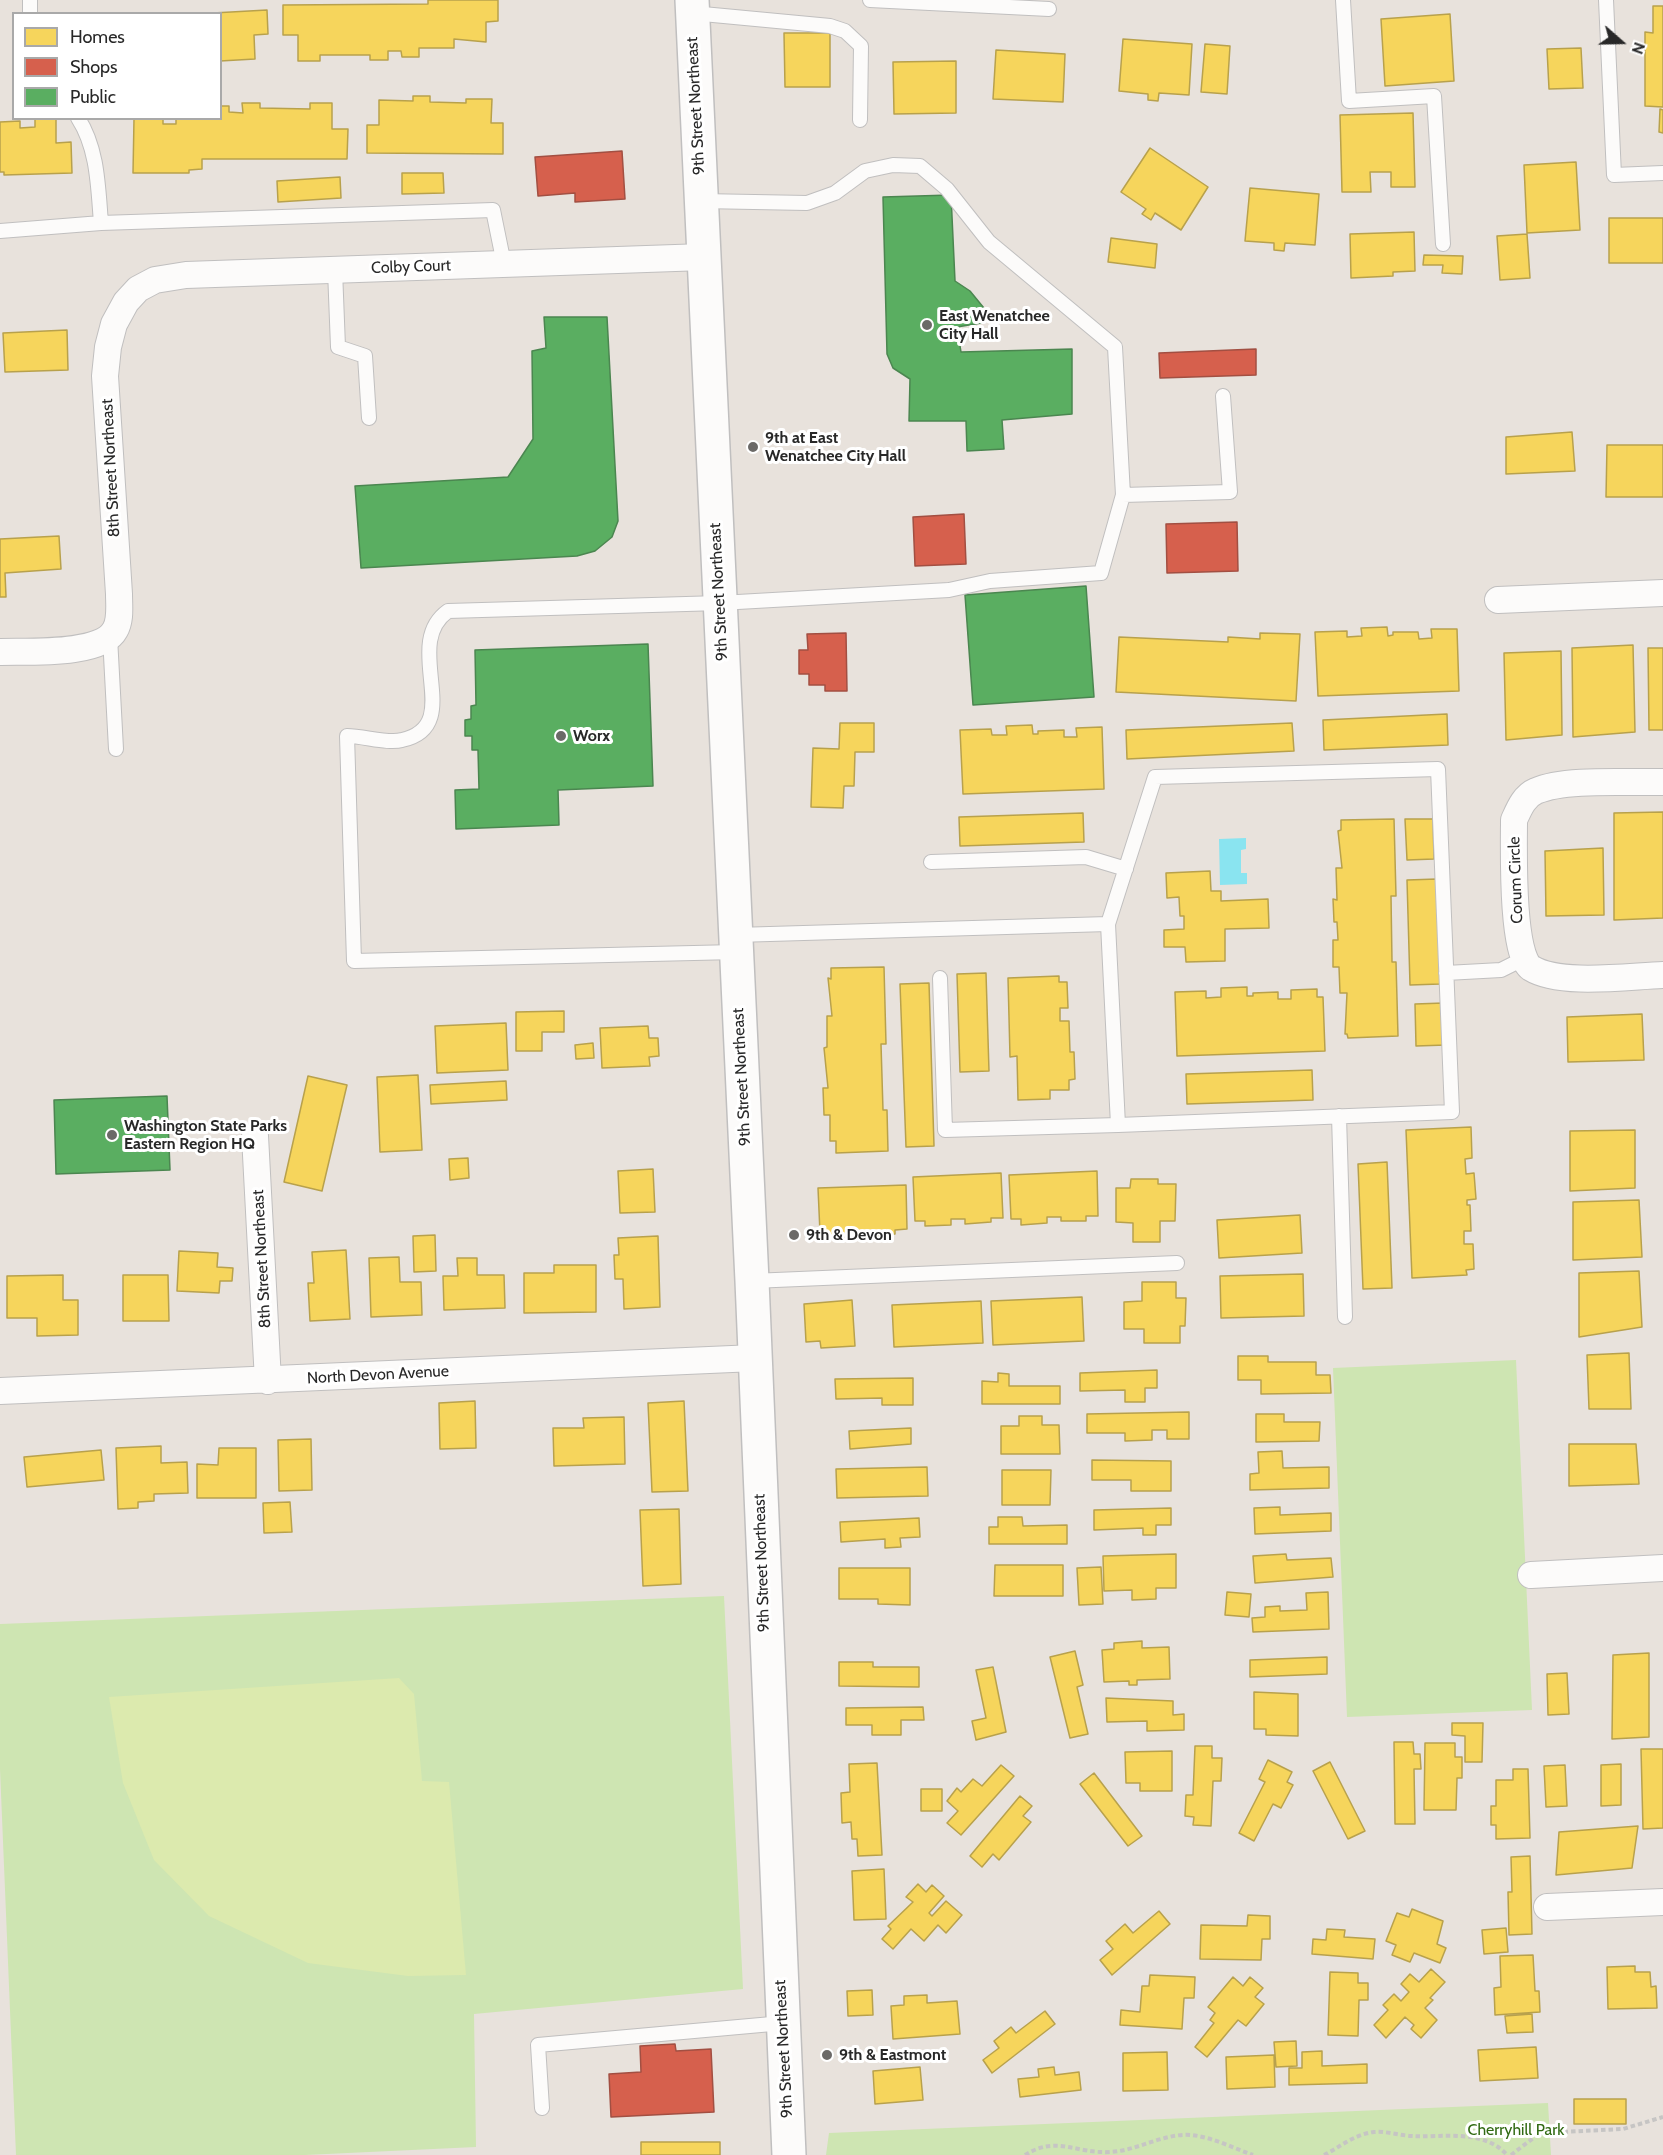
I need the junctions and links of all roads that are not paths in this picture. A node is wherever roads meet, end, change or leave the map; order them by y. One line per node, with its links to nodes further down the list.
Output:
1 (870, 0): 5 (lane)
2 (1343, 0): 12 (lane)
3 (1606, 0): 8 (lane)
4 (692, 6): 7 (lane); 9 (main road, 9th Street Northeast)
5 (1049, 9)
6 (79, 120): 10 (lane)
7 (860, 120)
8 (1663, 173)
9 (701, 201): 13 (main road, 9th Street Northeast); 19 (lane)
10 (101, 223): 11 (lane); 14 (lane)
11 (0, 231)
12 (1443, 244)
13 (704, 257): 14 (street, Colby Court); 22 (main road, 9th Street Northeast)
14 (504, 264): 15 (street, Colby Court)
15 (335, 270): 16 (street, Colby Court); 18 (lane)
16 (126, 302): 23 (street, 8th Street Northeast)
17 (1223, 396): 19 (lane)
18 (369, 418)
19 (1123, 495): 22 (lane)
20 (1663, 592): 21 (street)
21 (1498, 600)
22 (720, 603): 30 (main road, 9th Street Northeast); 30 (lane)
23 (110, 637): 24 (street); 25 (lane)
24 (0, 652)
25 (116, 749)
26 (1663, 782): 31 (street, Corum Circle)
27 (931, 862): 28 (lane)
28 (1126, 869): 29 (lane); 32 (lane)
29 (1108, 924): 30 (lane); 36 (lane)
30 (736, 943): 39 (main road, 9th Street Northeast)
31 (1523, 960): 32 (lane); 33 (street)
32 (1446, 973): 35 (lane)
33 (1663, 975)
34 (940, 978): 36 (lane)
35 (1339, 1116): 36 (lane); 40 (lane)
36 (1118, 1125)
37 (255, 1136): 42 (street, 8th Street Northeast)
38 (1177, 1263): 39 (lane)
39 (752, 1281): 41 (main road, 9th Street Northeast)
40 (1345, 1317)
41 (755, 1358): 42 (street, North Devon Avenue); 48 (main road, 9th Street Northeast)
42 (268, 1381): 43 (street, North Devon Avenue)
43 (0, 1390)
44 (1663, 1568): 45 (street)
45 (1531, 1575)
46 (1663, 1902): 47 (street)
47 (1547, 1907)
48 (783, 2023): 49 (lane); 50 (main road, 9th Street Northeast)
49 (542, 2108)
50 (789, 2155)

